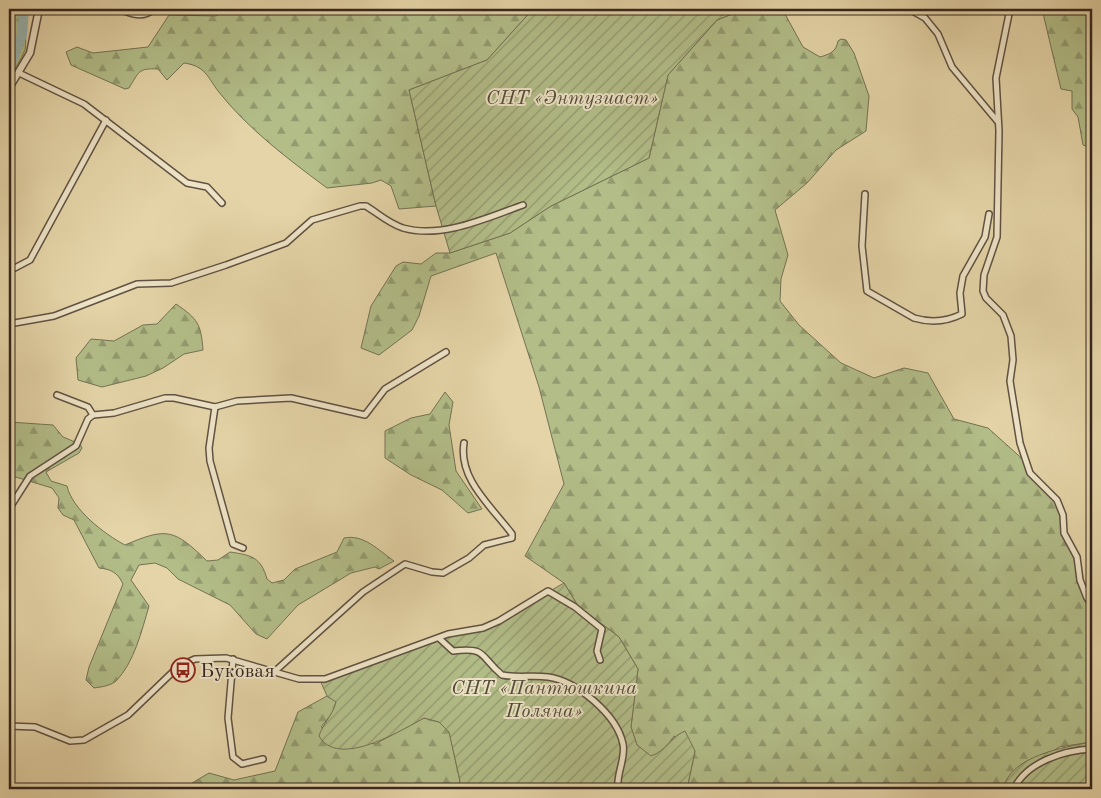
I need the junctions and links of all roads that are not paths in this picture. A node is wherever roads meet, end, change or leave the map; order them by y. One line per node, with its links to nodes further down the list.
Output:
1 (39, 9): 6 (street)
2 (119, 9): 3 (street)
3 (154, 9)
4 (910, 9): 9 (street)
5 (1010, 9): 9 (street)
6 (19, 73): 7 (street); 8 (street)
7 (9, 88)
8 (106, 120): 11 (street); 14 (street)
9 (999, 122): 23 (street)
10 (865, 194): 13 (street)
11 (222, 202)
12 (523, 205): 15 (street)
13 (989, 214)
14 (9, 271)
15 (9, 324)
16 (446, 352): 18 (street)
17 (57, 395): 19 (street)
18 (215, 407): 19 (street); 22 (street)
19 (93, 415): 21 (street)
20 (464, 443): 27 (street)
21 (9, 509)
22 (243, 548)
23 (1092, 605)
24 (440, 639): 26 (street); 27 (street); 31 (street)
25 (233, 659): 27 (street); 28 (street); 30 (street)
26 (600, 660)
27 (273, 673)
28 (9, 726)
29 (1092, 749): 32 (street)
30 (262, 759)
31 (618, 789)
32 (1014, 789)

